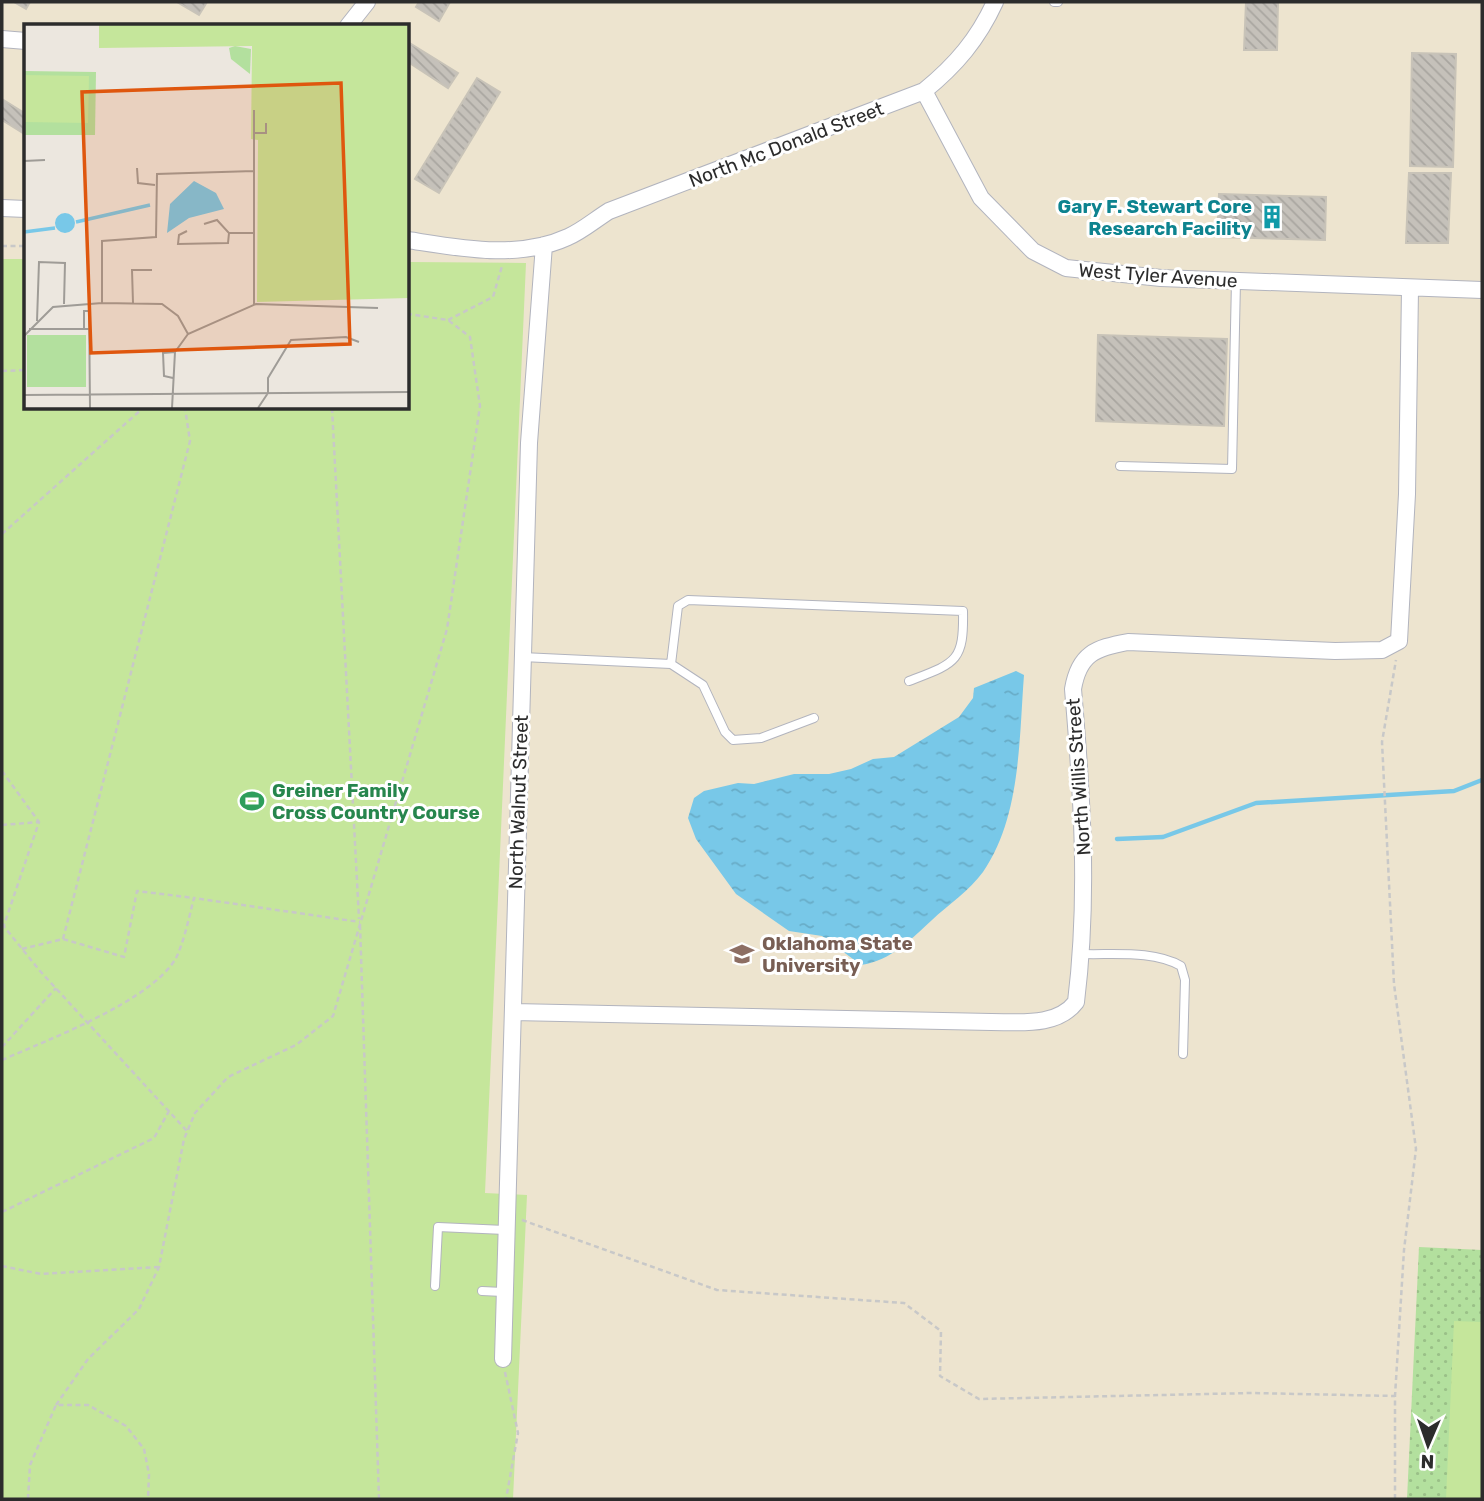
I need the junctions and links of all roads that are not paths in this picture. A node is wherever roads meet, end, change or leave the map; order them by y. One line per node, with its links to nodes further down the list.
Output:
1 (367, 2): 3 (street)
2 (996, 2): 6 (street, North Mc Donald Street)
3 (350, 24)
4 (2, 39): 5 (street)
5 (24, 41)
6 (924, 91): 10 (street, North Mc Donald Street); 11 (street, West Tyler Avenue)
7 (2, 208): 8 (street)
8 (24, 209)
9 (410, 240): 10 (street)
10 (544, 245): 15 (street, North Walnut Street)
11 (1236, 281): 12 (street, West Tyler Avenue); 14 (lane)
12 (1410, 289): 13 (street, West Tyler Avenue); 19 (street, North Willis Street)
13 (1482, 290)
14 (1119, 466)
15 (522, 657): 16 (lane); 20 (street, North Walnut Street)
16 (671, 664): 17 (lane); 18 (lane)
17 (909, 681)
18 (814, 718)
19 (1082, 954): 20 (street, North Willis Street); 21 (lane)
20 (513, 1012): 22 (street, North Walnut Street)
21 (1183, 1054)
22 (505, 1222): 23 (lane); 25 (street, North Walnut Street)
23 (435, 1286)
24 (482, 1291): 25 (lane)
25 (503, 1292): 26 (street, North Walnut Street)
26 (503, 1359)

